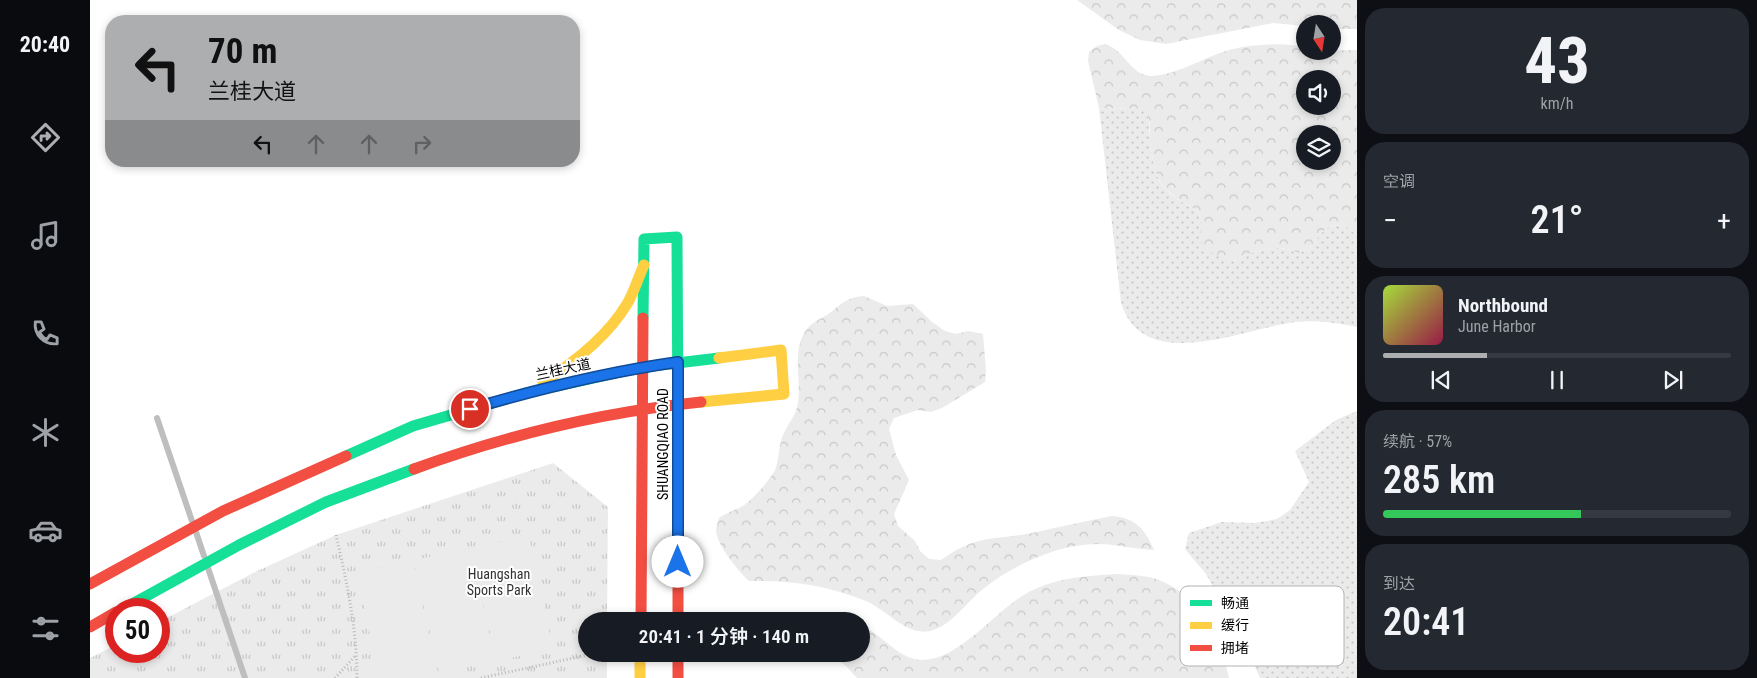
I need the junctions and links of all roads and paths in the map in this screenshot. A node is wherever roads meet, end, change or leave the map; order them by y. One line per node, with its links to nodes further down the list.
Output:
1 (644, 265): 2 (main road, SHUANGQIAO ROAD); 3 (main road, SHUANGQIAO ROAD); 4 (main road)
2 (678, 362): 3 (main road, 兰桂大道); 5 (main road, SHUANGQIAO ROAD); 5 (main road, 兰桂大道)
3 (643, 367): 4 (main road, 兰桂大道); 6 (main road, SHUANGQIAO ROAD)
4 (526, 392): 8 (main road, 兰桂大道)
5 (678, 405): 6 (main road); 11 (main road, SHUANGQIAO ROAD)
6 (643, 408): 9 (main road); 10 (main road, SHUANGQIAO ROAD)
7 (336, 535): 14 (path)
8 (90, 584)
9 (142, 598)
10 (640, 612)
11 (678, 612)
12 (105, 618): 13 (main road)
13 (90, 627)
14 (357, 655): 18 (path); 19 (path)
15 (578, 657): 20 (path)
16 (640, 662): 21 (main road)
17 (678, 662): 22 (main road)
18 (335, 678)
19 (356, 678)
20 (481, 678)
21 (640, 678)
22 (678, 678)

